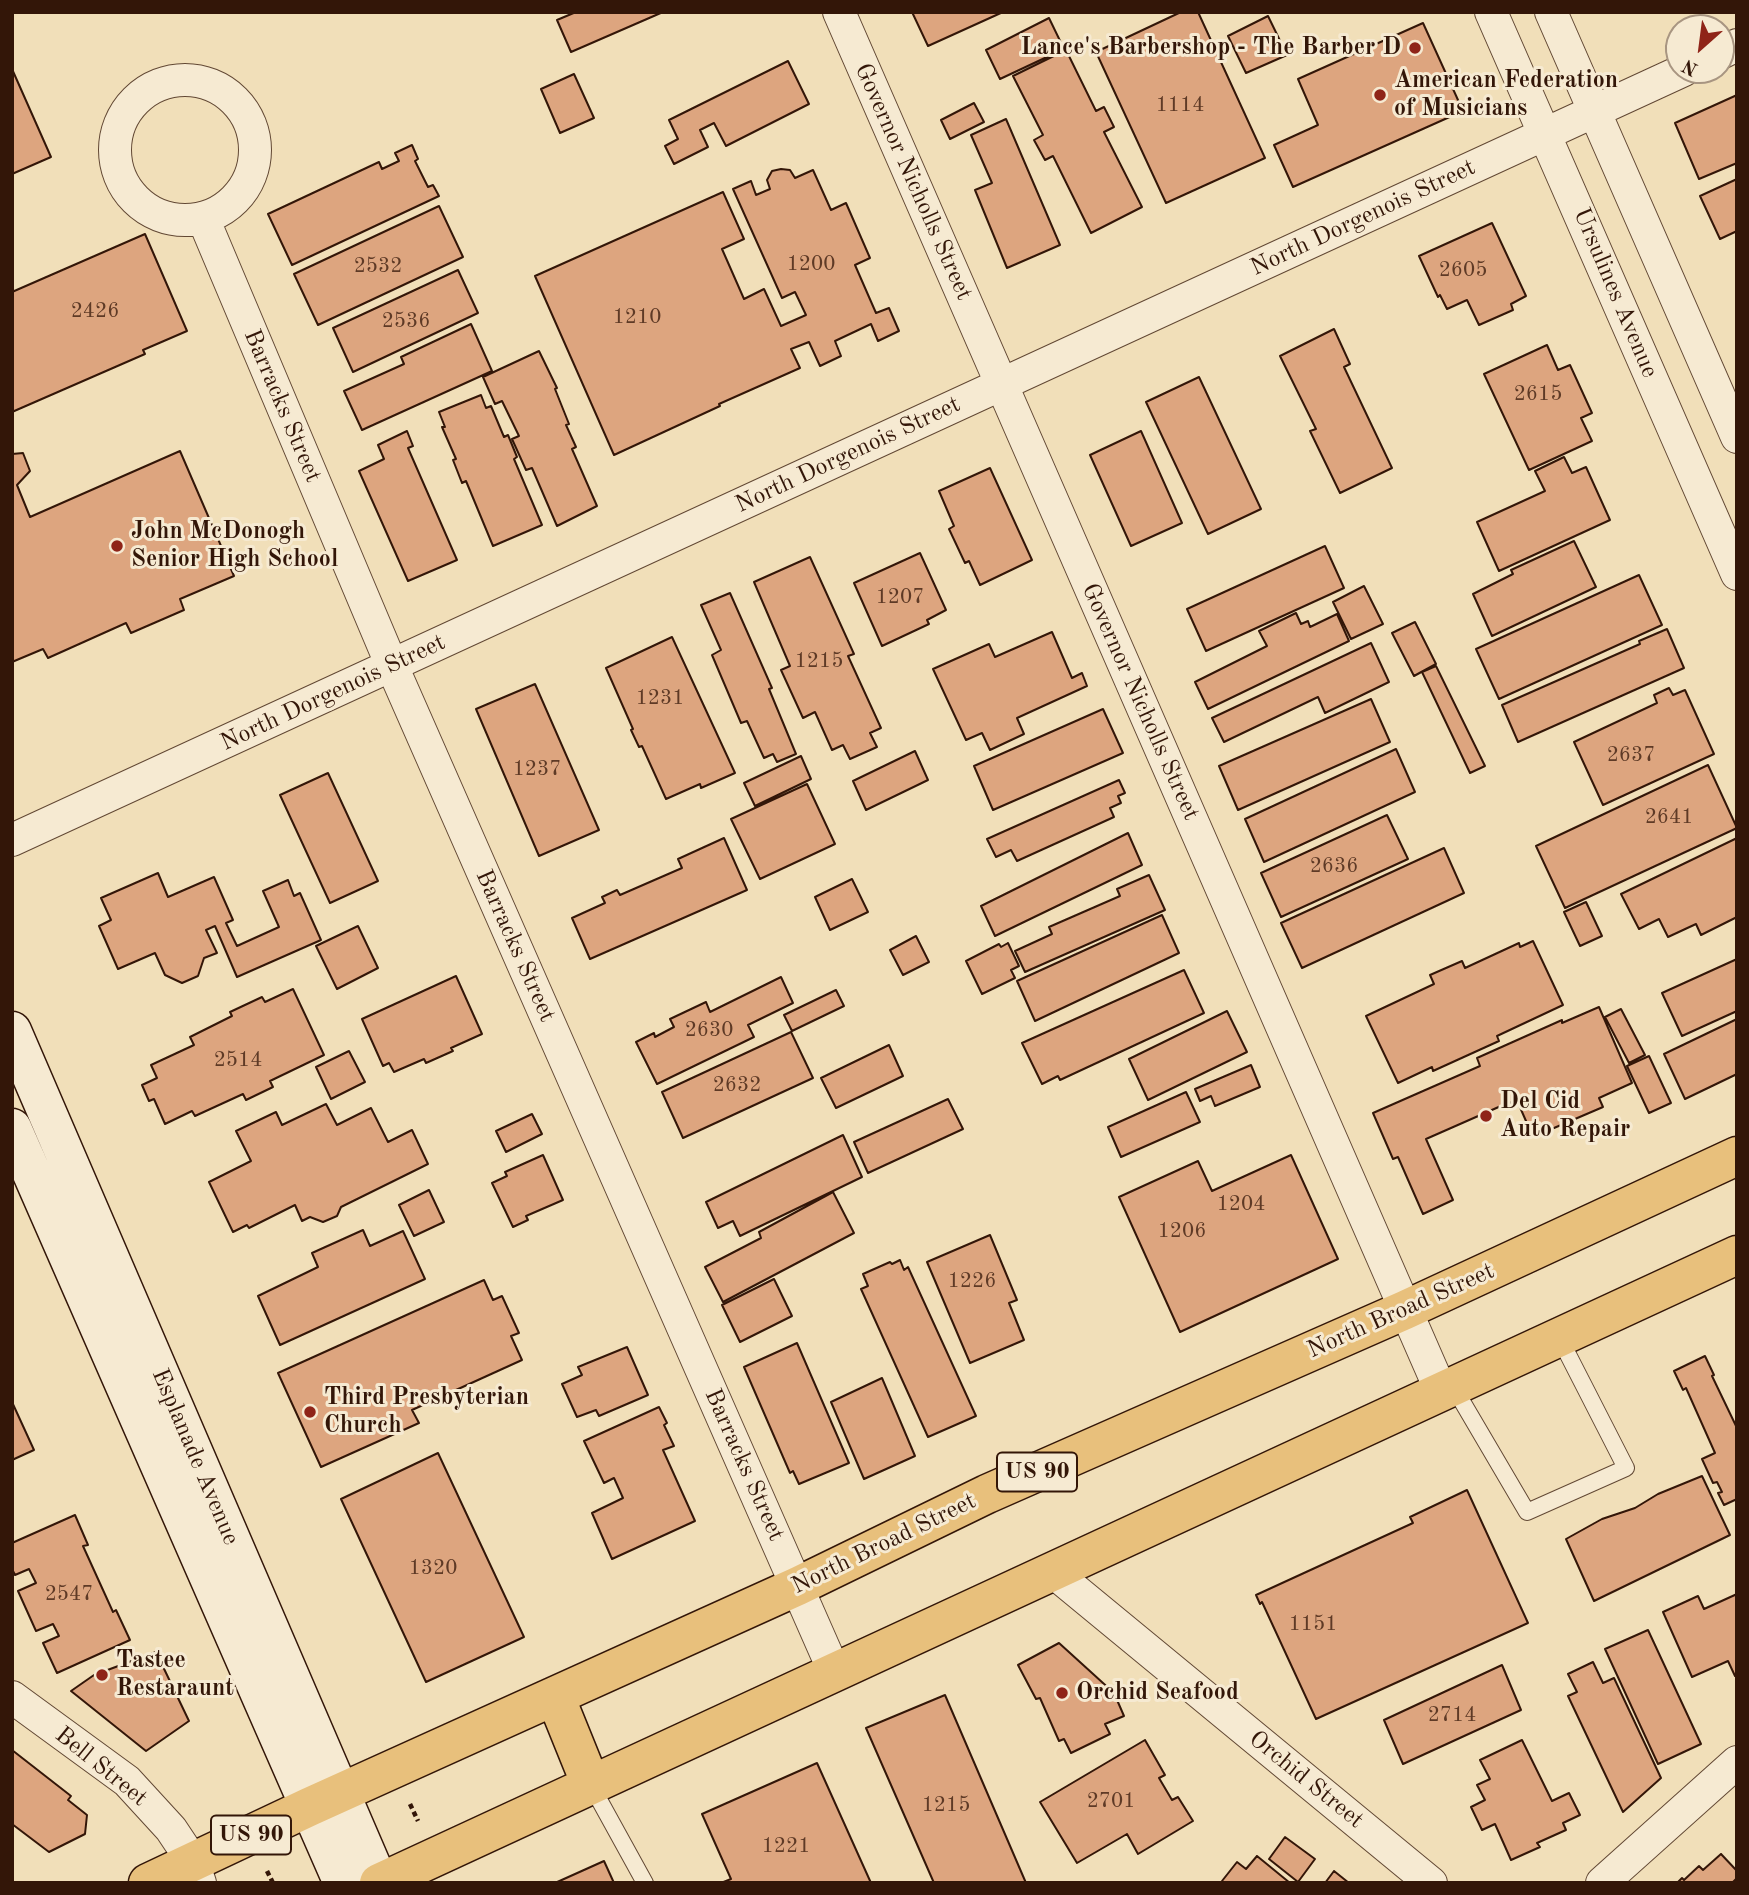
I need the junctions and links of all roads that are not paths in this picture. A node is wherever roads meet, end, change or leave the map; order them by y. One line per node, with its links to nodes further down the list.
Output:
1 (839, 12): 8 (street, Governor Nicholls Street)
2 (1491, 12): 6 (street, Ursulines Avenue)
3 (1551, 12): 5 (street)
4 (1665, 79): 5 (street, North Dorgenois Street)
5 (1595, 112): 6 (street, North Dorgenois Street); 9 (street)
6 (1546, 135): 8 (street, North Dorgenois Street); 10 (street, Ursulines Avenue)
7 (203, 218): 7 (street); 11 (street, Barracks Street)
8 (1002, 385): 11 (street, North Dorgenois Street); 17 (street, Governor Nicholls Street)
9 (1737, 437)
10 (1737, 575)
11 (391, 666): 12 (street, North Dorgenois Street); 21 (street, Barracks Street)
12 (12, 840)
13 (12, 1031): 27 (street, Esplanade Avenue)
14 (12, 1128): 27 (street, Esplanade Avenue)
15 (1737, 1156): 17 (main road, North Broad Street / US 90)
16 (1737, 1255): 18 (main road)
17 (1405, 1310): 19 (street, Governor Nicholls Street); 21 (main road, North Broad Street / US 90)
18 (1559, 1338): 19 (main road); 19 (lane)
19 (1447, 1389): 20 (main road)
20 (1052, 1571): 22 (main road); 33 (street, Orchid Street)
21 (798, 1586): 22 (street, Barracks Street); 23 (main road, North Broad Street / US 90)
22 (834, 1671): 26 (main road)
23 (555, 1696): 26 (main road); 27 (main road, North Broad Street / US 90)
24 (12, 1697): 28 (street, Bell Street)
25 (1737, 1762): 34 (street)
26 (591, 1785): 31 (main road); 32 (lane)
27 (324, 1800): 28 (main road, North Broad Street / US 90); 30 (street, Esplanade Avenue); 31 (street, Esplanade Avenue)
28 (197, 1872): 29 (main road, North Broad Street / US 90)
29 (148, 1883)
30 (343, 1883)
31 (379, 1883)
32 (645, 1883)
33 (1431, 1883)
34 (1602, 1883)

